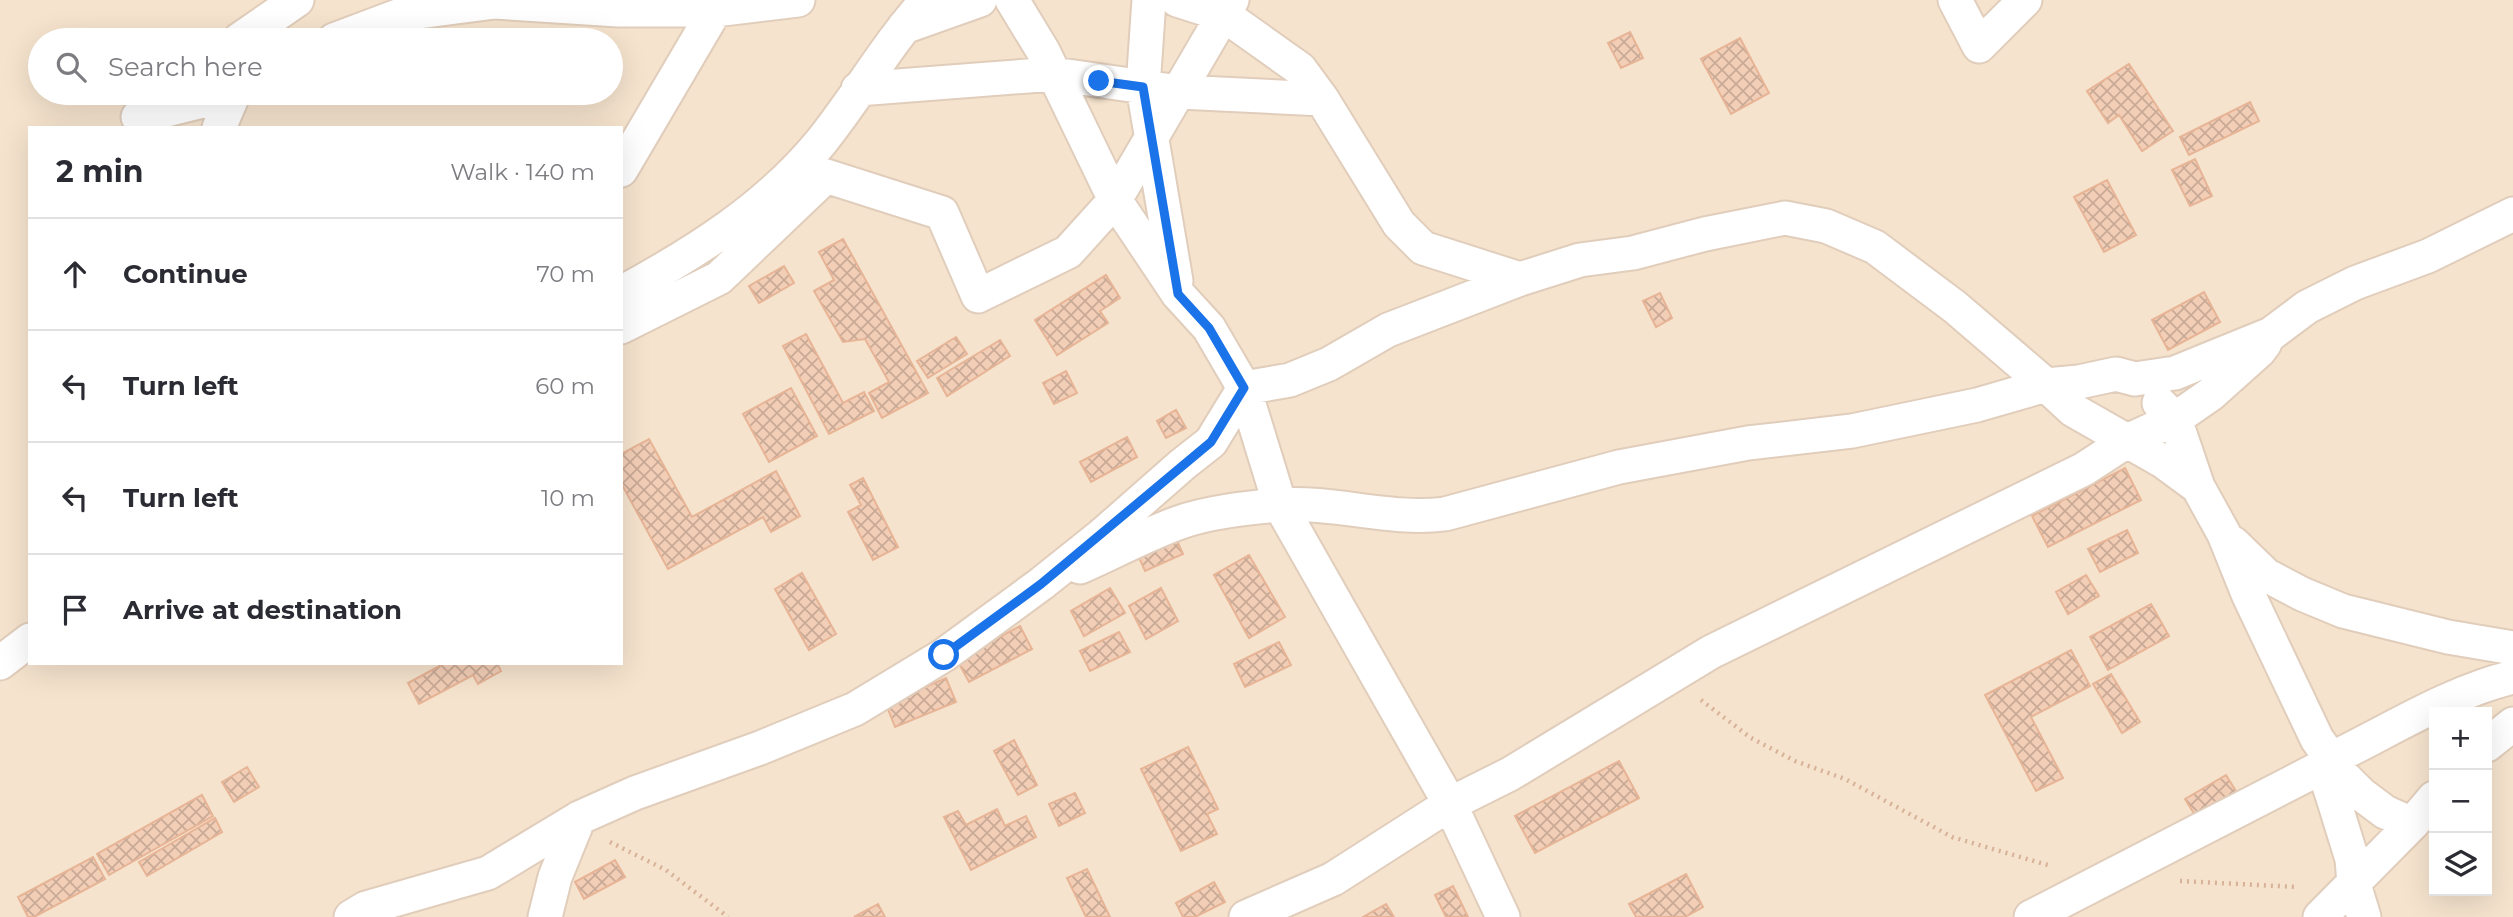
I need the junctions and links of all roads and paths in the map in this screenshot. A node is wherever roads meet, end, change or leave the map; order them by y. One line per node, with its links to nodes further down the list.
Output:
1 (297, 0): 12 (street)
2 (798, 0): 10 (street)
3 (927, 0): 14 (street)
4 (980, 0): 14 (street)
5 (1012, 0): 15 (street)
6 (1149, 0): 16 (street)
7 (1177, 0): 11 (street)
8 (1955, 0): 9 (street)
9 (2025, 0)
10 (718, 5): 13 (street); 25 (street)
11 (1228, 7): 18 (street); 19 (street)
12 (258, 25)
13 (366, 28)
14 (902, 28): 17 (street)
15 (1054, 74): 16 (street); 17 (street); 26 (street)
16 (1143, 87): 18 (street); 24 (street)
17 (858, 89): 29 (street)
18 (1179, 92): 19 (street); 24 (street)
19 (1322, 99): 28 (street)
20 (154, 105): 21 (street)
21 (186, 105)
22 (229, 105): 23 (street)
23 (220, 126)
24 (1150, 140): 26 (street); 30 (street)
25 (623, 167)
26 (1115, 200): 30 (street); 31 (street)
27 (2513, 214): 32 (street)
28 (1520, 279): 34 (street); 35 (street)
29 (623, 292)
30 (1178, 294): 35 (street)
31 (623, 326)
32 (2271, 334): 33 (street); 36 (street)
33 (2135, 379): 34 (street); 36 (street)
34 (2046, 384): 37 (street); 39 (street)
35 (1244, 388): 39 (street); 41 (street)
36 (2175, 419): 37 (street); 38 (street)
37 (2127, 440): 38 (street); 46 (street)
38 (2198, 487): 40 (street)
39 (1280, 505): 41 (street); 50 (street)
40 (2224, 534): 43 (street); 49 (street)
41 (1041, 584): 52 (street)
42 (28, 642): 44 (street)
43 (2513, 648)
44 (0, 663)
45 (2513, 677): 49 (street)
46 (1661, 684): 50 (street); 54 (path)
47 (2513, 724): 48 (street)
48 (2492, 741)
49 (2325, 764): 53 (street); 54 (street); 56 (street)
50 (1450, 804): 60 (street); 61 (street)
51 (2429, 804): 53 (street)
52 (579, 818): 57 (street); 58 (street); 59 (path)
53 (2412, 824): 56 (street)
54 (2102, 880): 62 (street)
55 (2169, 882): 56 (path)
56 (2354, 884): 63 (street); 64 (street)
57 (351, 917)
58 (545, 917)
59 (728, 917)
60 (1246, 917)
61 (1503, 917)
62 (2031, 917)
63 (2320, 917)
64 (2364, 917)

